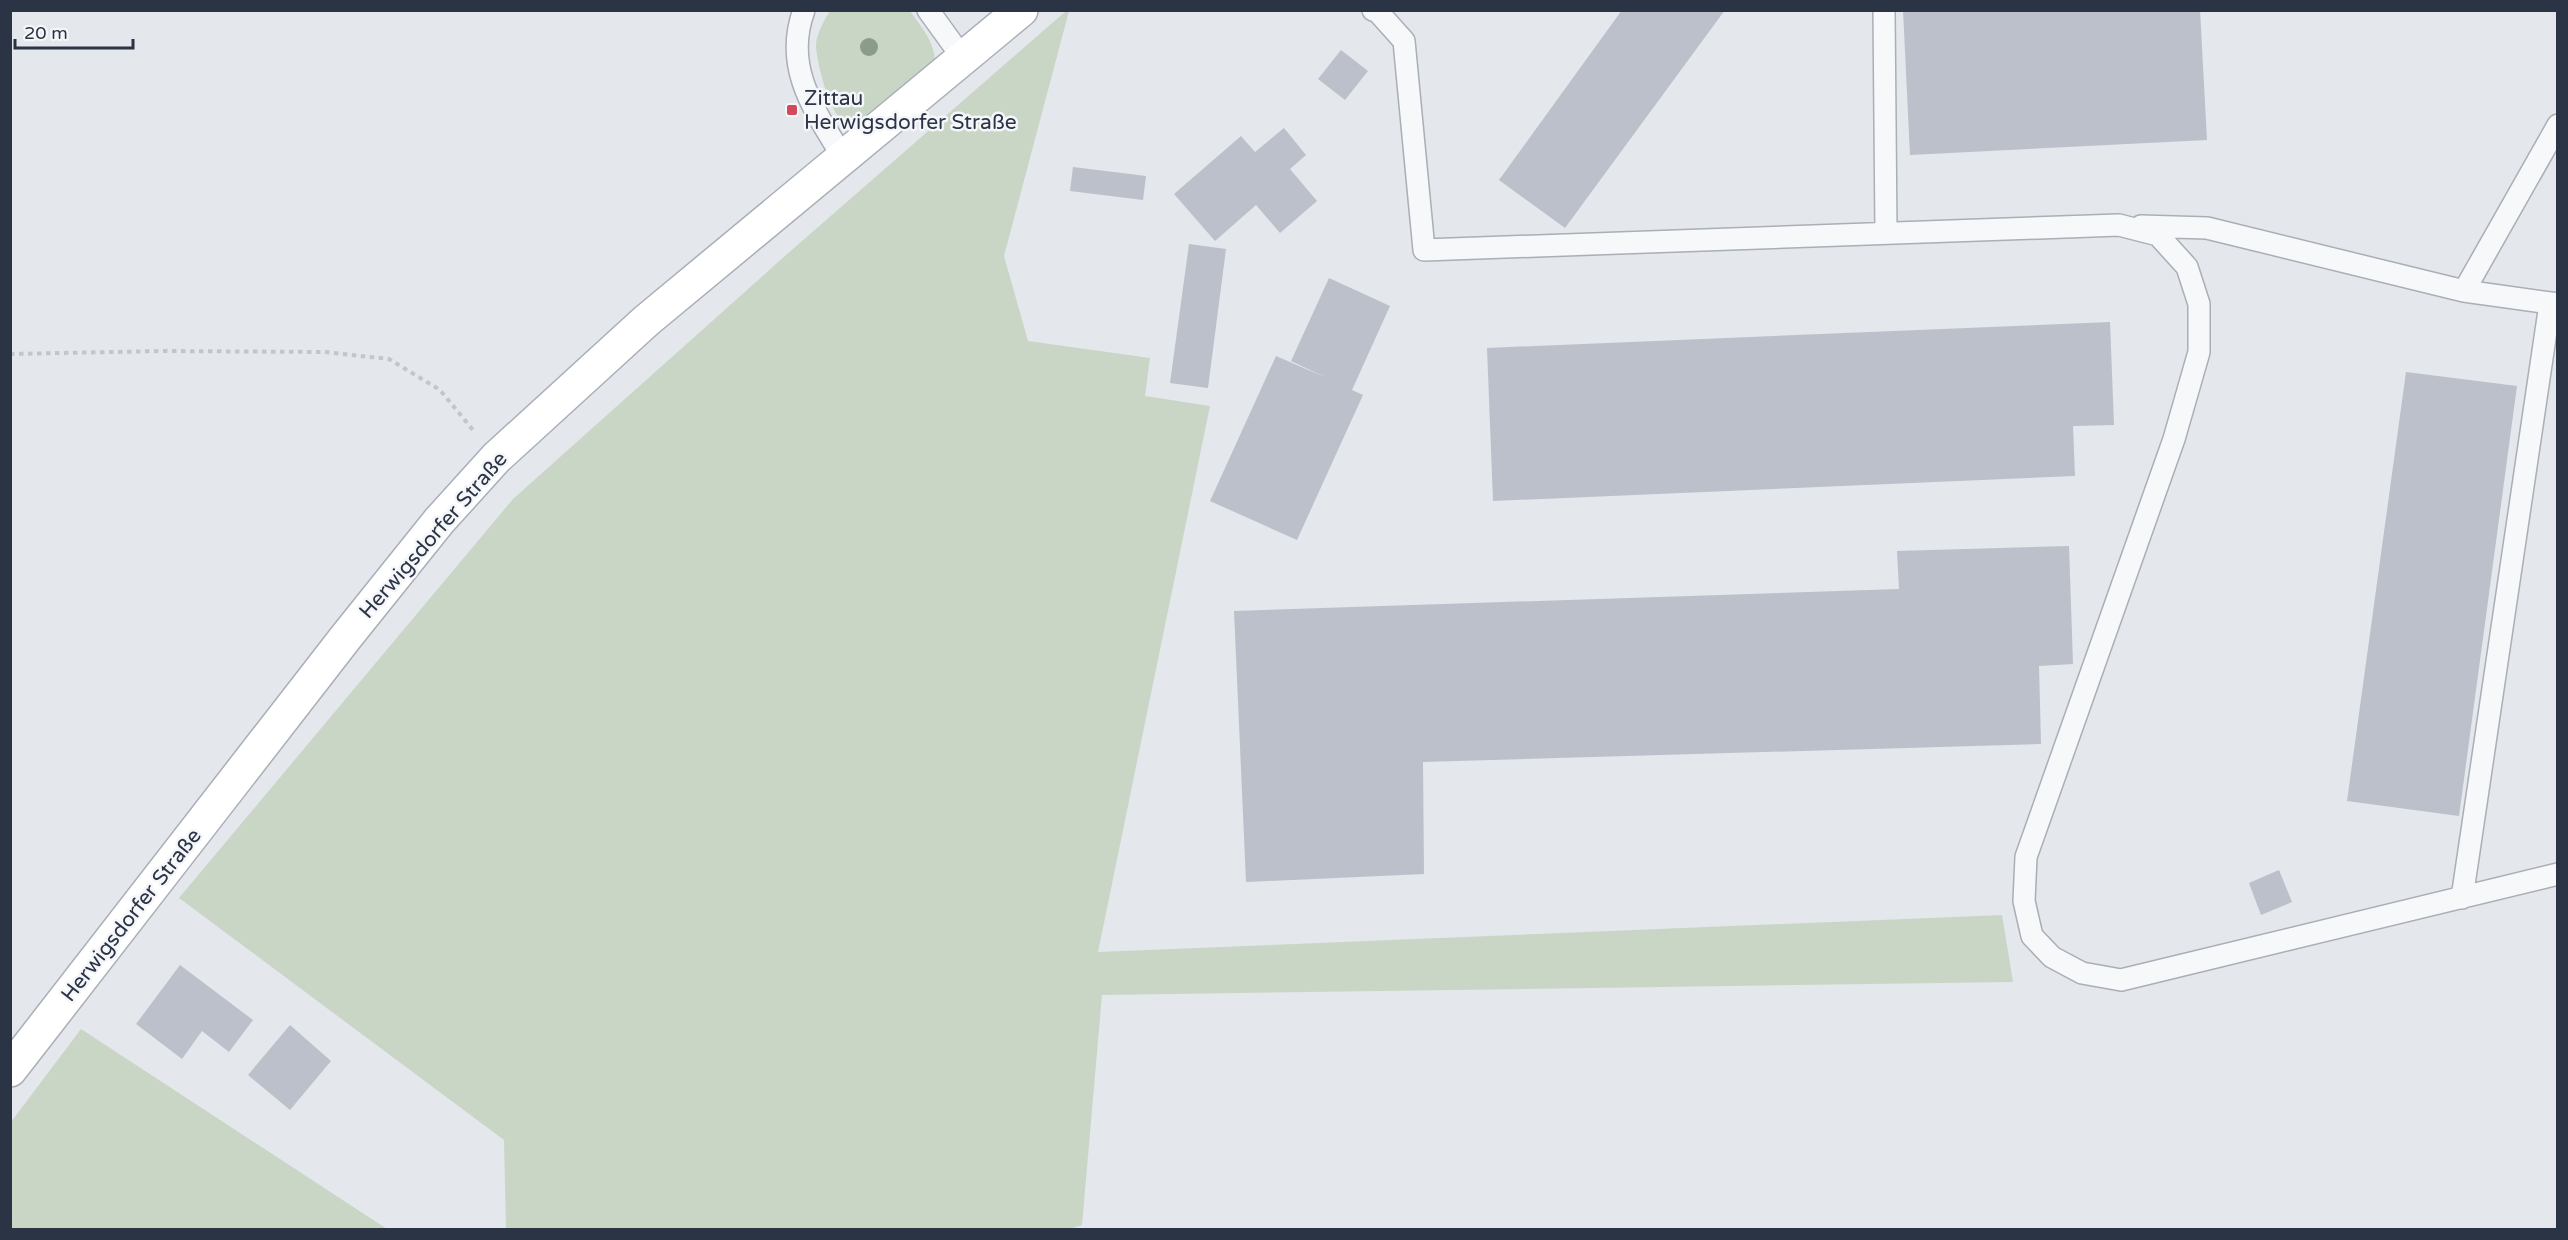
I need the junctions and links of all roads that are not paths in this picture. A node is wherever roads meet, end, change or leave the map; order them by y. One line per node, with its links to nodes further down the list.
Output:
1 (804, 10): 8 (lane)
2 (928, 10): 6 (lane)
3 (1021, 10): 6 (street, Herwigsdorfer Straße)
4 (1373, 10): 10 (lane)
5 (1884, 10): 10 (lane)
6 (962, 57): 8 (street, Herwigsdorfer Straße)
7 (2558, 125): 11 (lane)
8 (843, 157): 15 (street, Herwigsdorfer Straße)
9 (2119, 225): 10 (lane); 11 (lane); 14 (lane)
10 (1886, 233)
11 (2464, 291): 12 (lane)
12 (2554, 304): 14 (lane)
13 (2558, 874): 14 (lane)
14 (2462, 898)
15 (10, 1070)

